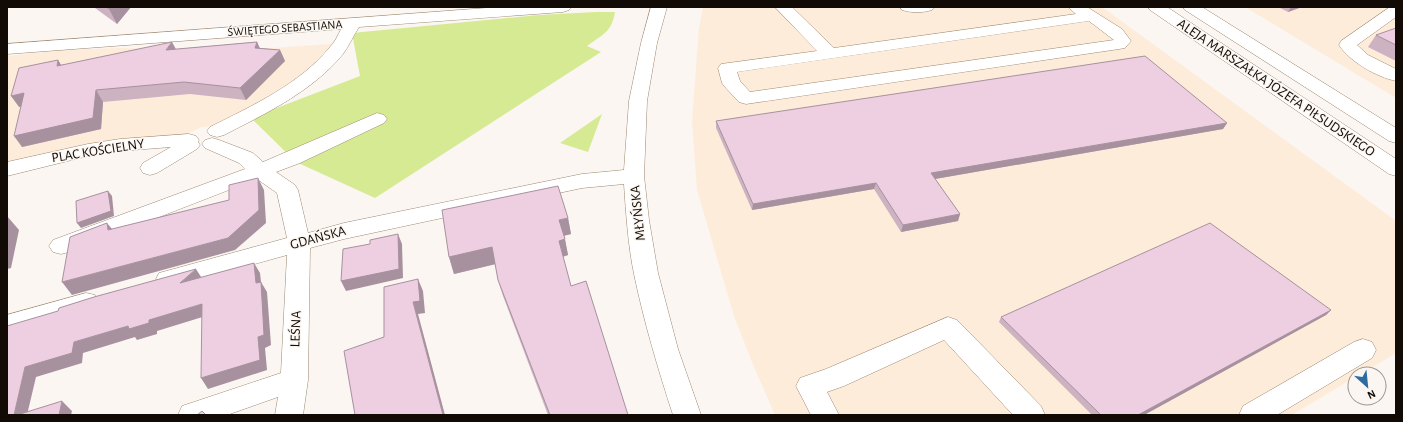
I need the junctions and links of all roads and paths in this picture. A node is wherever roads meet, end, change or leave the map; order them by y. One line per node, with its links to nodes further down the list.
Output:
1 (564, 7): 11 (street, ŚWIĘTEGO SEBASTIANA)
2 (659, 7): 23 (street, MŁYŃSKA)
3 (783, 7): 13 (street)
4 (908, 7): 5 (street)
5 (926, 7)
6 (1076, 7): 10 (street)
7 (1156, 7): 21 (street, ALEJA MARSZAŁKA JÓZEFA PIŁSUDSKIEGO)
8 (1191, 7): 17 (street, ALEJA MARSZAŁKA JÓZEFA PIŁSUDSKIEGO)
9 (1396, 10): 14 (street)
10 (1092, 16): 13 (street); 13 (street)
11 (352, 23): 12 (street, ŚWIĘTEGO SEBASTIANA); 16 (street)
12 (7, 49)
13 (830, 54)
14 (1396, 76)
15 (377, 119): 22 (street)
16 (214, 137): 18 (street); 22 (street)
17 (1396, 138)
18 (190, 143): 19 (street); 20 (street, PLAC KOŚCIELNY)
19 (150, 168)
20 (7, 169)
21 (1396, 169)
22 (260, 171): 24 (street); 25 (street)
23 (634, 176): 24 (street, GDAŃSKA); 33 (street, MŁYŃSKA)
24 (299, 243): 26 (street, GDAŃSKA); 30 (street, LEŚNA)
25 (61, 246)
26 (148, 285)
27 (110, 295): 28 (street)
28 (7, 325)
29 (1363, 350): 36 (street)
30 (294, 380): 31 (street); 32 (street, LEŚNA)
31 (192, 415)
32 (289, 415)
33 (687, 415)
34 (825, 415): 35 (street)
35 (1031, 415)
36 (1253, 415)

